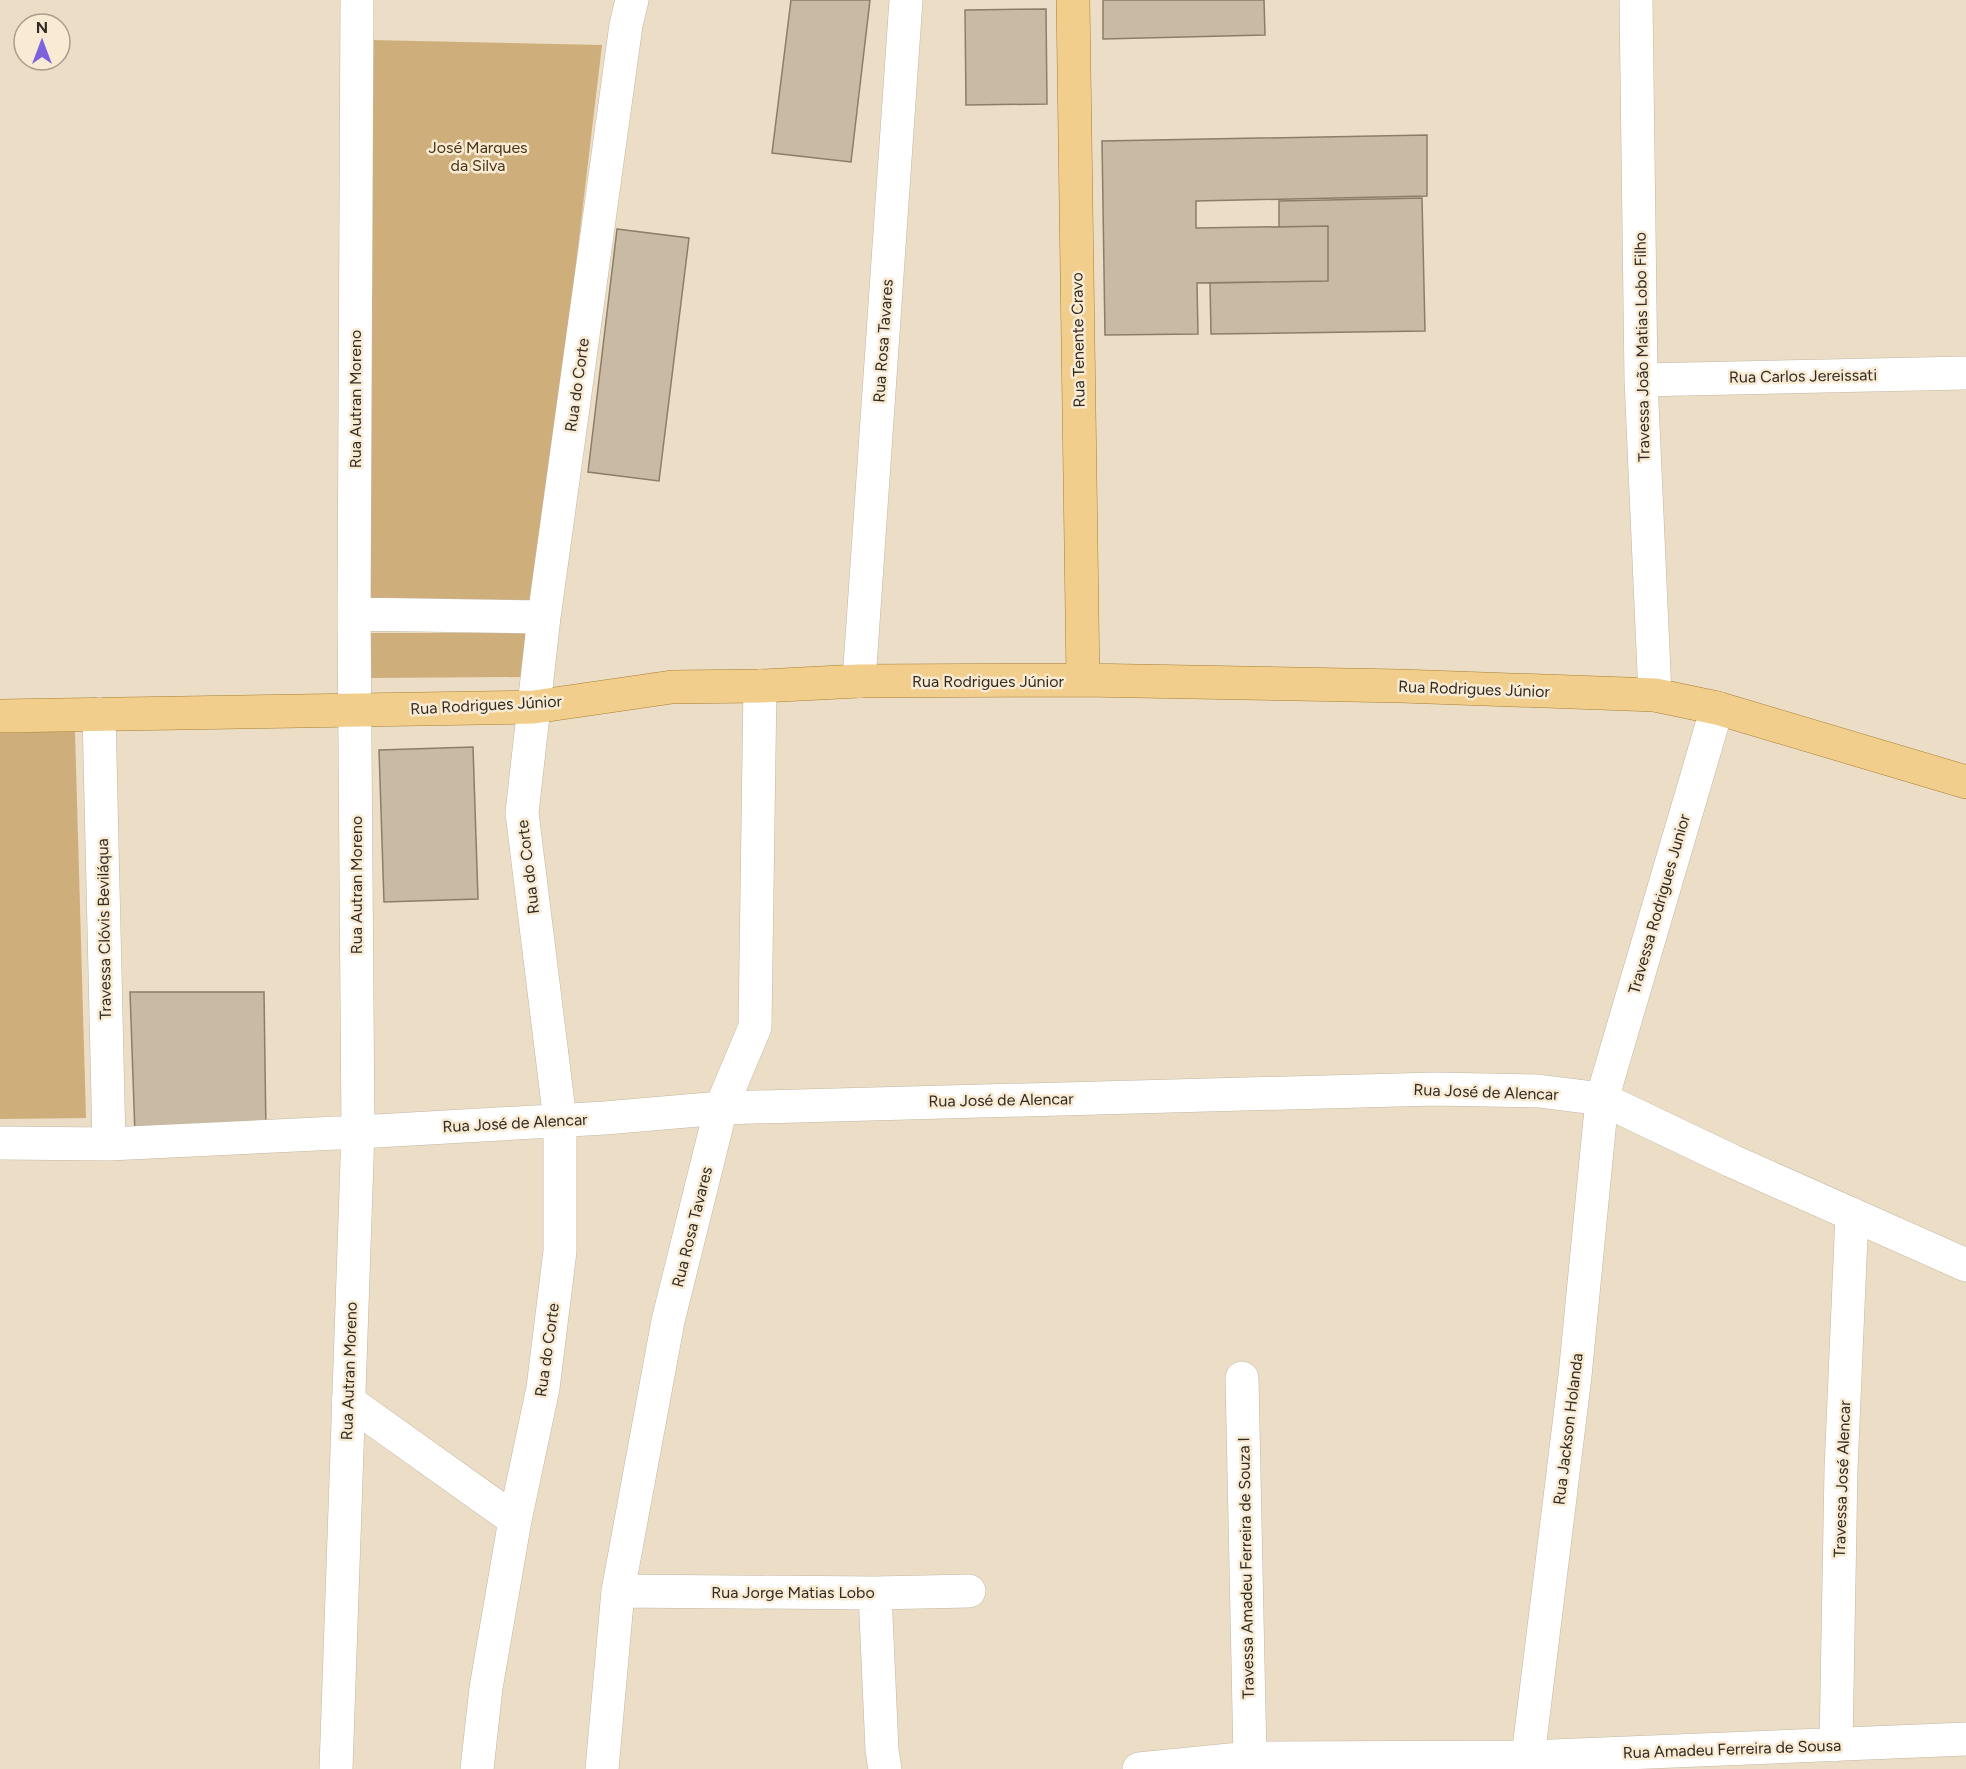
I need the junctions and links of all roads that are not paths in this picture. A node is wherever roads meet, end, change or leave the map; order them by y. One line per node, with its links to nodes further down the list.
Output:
1 (357, 0): 8 (street, Rua Autran Moreno)
2 (632, 0): 9 (street, Rua do Corte)
3 (906, 0): 11 (street, Rua Rosa Tavares)
4 (1073, 0): 10 (main road, Rua Tenente Cravo)
5 (1636, 0): 7 (street, Travessa João Matias Lobo Filho)
6 (1966, 373): 7 (street, Rua Carlos Jereissati)
7 (1641, 380): 13 (street, Travessa João Matias Lobo Filho)
8 (354, 614): 9 (street); 16 (street, Rua Autran Moreno)
9 (544, 617): 14 (street, Rua do Corte)
10 (1083, 680): 11 (main road, Rua Rodrigues Júnior); 13 (main road, Rua Rodrigues Júnior)
11 (859, 681): 12 (main road, Rua Rodrigues Júnior)
12 (760, 686): 14 (main road, Rua Rodrigues Júnior); 21 (street, Rua Rosa Tavares)
13 (1655, 695): 15 (main road, Rua Rodrigues Júnior)
14 (534, 707): 16 (main road, Rua Rodrigues Júnior); 22 (street, Rua do Corte)
15 (1717, 708): 19 (main road, Rua Rodrigues Júnior); 20 (street, Travessa Rodrigues Junior)
16 (355, 710): 17 (main road, Rua Rodrigues Júnior); 23 (street, Rua Autran Moreno)
17 (99, 714): 18 (main road, Rua Rodrigues Júnior); 25 (street, Travessa Clóvis Beviláqua)
18 (0, 716)
19 (1966, 782)
20 (1602, 1099): 21 (street, Rua José de Alencar); 26 (street, Rua José de Alencar); 36 (street, Rua Jackson Holanda)
21 (721, 1108): 22 (street, Rua José de Alencar); 31 (street, Rua Rosa Tavares)
22 (560, 1120): 23 (street, Rua José de Alencar); 30 (street, Rua do Corte)
23 (358, 1132): 25 (street, Rua José de Alencar); 29 (street, Rua Autran Moreno)
24 (0, 1143): 25 (street, Rua José de Alencar)
25 (109, 1144)
26 (1852, 1214): 27 (street, Rua José de Alencar); 35 (street, Travessa José Alencar)
27 (1966, 1265)
28 (1242, 1378): 37 (street, Travessa Amadeu Ferreira de Souza I)
29 (348, 1401): 30 (street); 39 (street, Rua Autran Moreno)
30 (514, 1520): 40 (street, Rua do Corte)
31 (618, 1591): 33 (street, Rua Jorge Matias Lobo); 41 (street, Rua Rosa Tavares)
32 (969, 1592): 33 (street, Rua Jorge Matias Lobo)
33 (875, 1593): 38 (street)
34 (1966, 1740): 35 (street, Rua Amadeu Ferreira de Sousa)
35 (1836, 1745): 36 (street, Rua Amadeu Ferreira de Sousa)
36 (1528, 1757): 37 (street, Rua Amadeu Ferreira de Sousa)
37 (1250, 1758): 42 (street, Rua Amadeu Ferreira de Sousa)
38 (884, 1760)
39 (336, 1769)
40 (477, 1769)
41 (602, 1769)
42 (1139, 1769)

